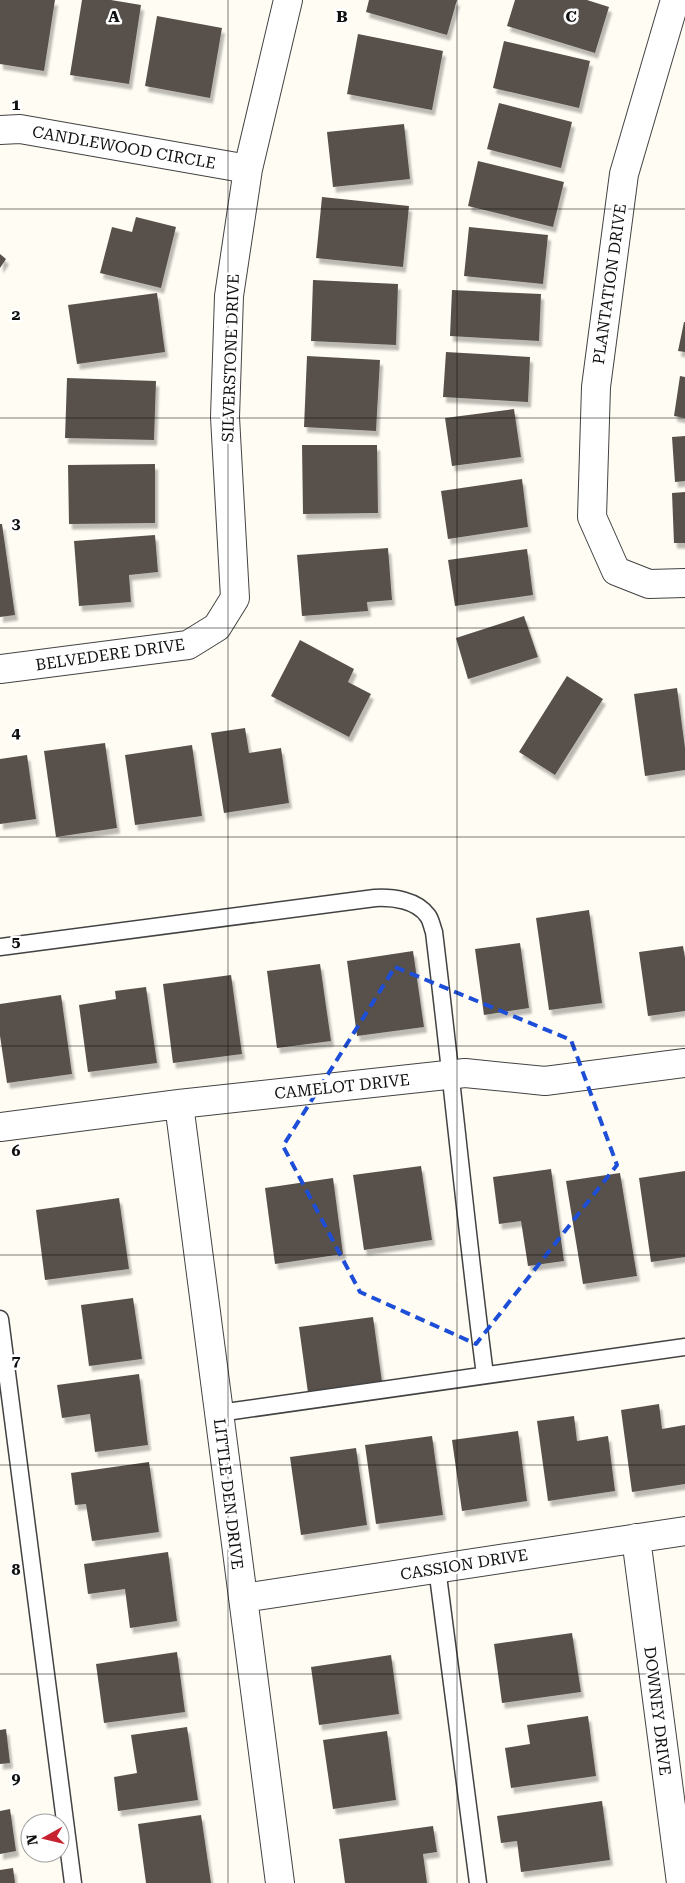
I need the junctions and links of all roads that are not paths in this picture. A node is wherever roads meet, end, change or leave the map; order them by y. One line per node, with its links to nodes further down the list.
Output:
1 (288, 0): 4 (street, SILVERSTONE DRIVE)
2 (675, 0): 5 (street, PLANTATION DRIVE)
3 (0, 130): 4 (street, CANDLEWOOD CIRCLE)
4 (248, 169): 6 (street, SILVERSTONE DRIVE)
5 (685, 584)
6 (217, 627): 7 (street, BELVEDERE DRIVE)
7 (0, 669)
8 (0, 947): 10 (lane)
9 (685, 1063): 10 (street, CAMELOT DRIVE)
10 (452, 1074): 11 (street, CAMELOT DRIVE); 15 (lane)
11 (178, 1104): 12 (street, CAMELOT DRIVE); 16 (street, LITTLE DEN DRIVE)
12 (0, 1127)
13 (1, 1330): 21 (lane)
14 (685, 1347): 15 (lane)
15 (485, 1375): 16 (lane)
16 (219, 1413): 20 (street, LITTLE DEN DRIVE)
17 (685, 1531): 18 (street, CASSION DRIVE)
18 (636, 1538): 19 (street, CASSION DRIVE); 24 (street, DOWNEY DRIVE)
19 (436, 1568): 20 (street, CASSION DRIVE); 23 (lane)
20 (243, 1598): 22 (street, LITTLE DEN DRIVE)
21 (73, 1883)
22 (280, 1883)
23 (478, 1883)
24 (681, 1883)

